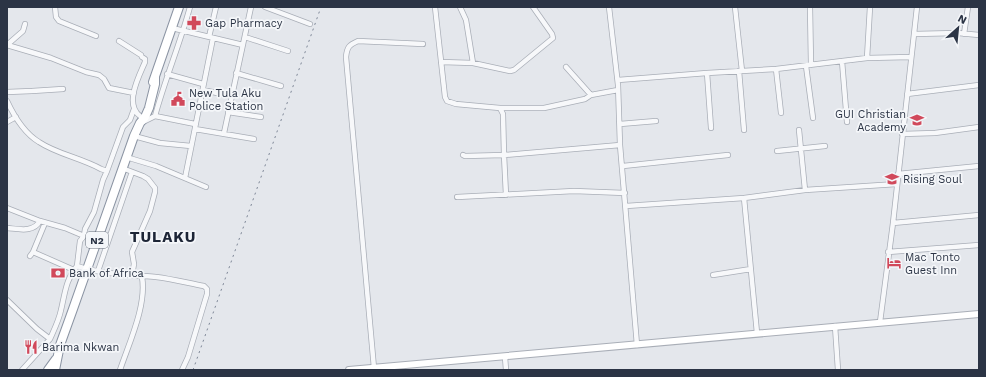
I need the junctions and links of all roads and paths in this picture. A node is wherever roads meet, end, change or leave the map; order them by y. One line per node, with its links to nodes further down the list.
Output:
1 (55, 7): 23 (street)
2 (179, 7): 18 (highway, N2)
3 (190, 7): 19 (street)
4 (216, 7): 24 (street)
5 (251, 7): 25 (street)
6 (265, 7): 17 (street)
7 (435, 7): 34 (street)
8 (460, 7): 35 (street)
9 (533, 7): 35 (street)
10 (609, 7): 45 (street)
11 (735, 7): 39 (street)
12 (810, 7): 36 (street)
13 (870, 7): 32 (street)
14 (916, 7): 20 (street)
15 (968, 7): 21 (street)
16 (25, 24): 28 (street)
17 (310, 24)
18 (172, 28): 19 (street); 43 (highway, N2)
19 (183, 30): 24 (street); 42 (street)
20 (914, 34): 21 (street); 31 (street)
21 (964, 34): 22 (street)
22 (979, 35)
23 (96, 36)
24 (211, 37): 29 (street); 46 (street)
25 (245, 37): 29 (street); 30 (street)
26 (119, 41): 53 (street)
27 (423, 44): 130 (street)
28 (7, 45): 53 (street)
29 (242, 45): 40 (street)
30 (288, 51)
31 (912, 57): 32 (street); 54 (street)
32 (867, 58): 33 (street)
33 (842, 61): 36 (street); 69 (street)
34 (441, 62): 35 (street); 58 (street)
35 (472, 63)
36 (808, 65): 38 (street); 65 (street)
37 (566, 67): 55 (street)
38 (776, 69): 39 (street); 61 (street)
39 (740, 71): 41 (street); 74 (street)
40 (236, 72): 48 (street); 56 (street)
41 (707, 72): 45 (street); 73 (street)
42 (167, 74): 44 (street); 46 (street)
43 (155, 77): 44 (street); 66 (highway, N2)
44 (166, 80): 62 (street)
45 (618, 80): 51 (street)
46 (204, 84): 50 (street)
47 (979, 85): 54 (street)
48 (281, 86)
49 (63, 89): 52 (street)
50 (203, 90): 56 (street); 71 (street)
51 (618, 90): 55 (street); 70 (street)
52 (7, 92)
53 (134, 93): 59 (street)
54 (907, 94): 77 (street)
55 (591, 95): 58 (street)
56 (231, 96): 60 (street)
57 (7, 101): 63 (street)
58 (500, 108): 86 (street)
59 (134, 109): 66 (street); 92 (street)
60 (228, 112): 64 (street); 76 (street)
61 (781, 113)
62 (155, 116): 66 (street); 71 (street)
63 (16, 117): 68 (street); 92 (street)
64 (261, 117)
65 (812, 118)
66 (140, 120): 78 (highway, N2)
67 (656, 121): 70 (street)
68 (7, 122)
69 (847, 122)
70 (620, 124): 80 (street)
71 (195, 127): 76 (street); 81 (street)
72 (979, 127): 77 (street)
73 (711, 128)
74 (744, 130)
75 (799, 130): 83 (street)
76 (224, 133): 79 (street)
77 (902, 134): 94 (street)
78 (134, 136): 81 (street); 88 (highway, N2)
79 (254, 139)
80 (620, 145): 86 (street); 89 (street)
81 (191, 146): 95 (street)
82 (825, 146): 83 (street)
83 (800, 148): 84 (street); 98 (street)
84 (777, 151)
85 (463, 155): 86 (street)
86 (504, 155): 100 (street)
87 (728, 155): 89 (street)
88 (126, 157): 91 (highway, N2); 95 (street)
89 (622, 166): 99 (street)
90 (979, 166): 94 (street)
91 (122, 168): 93 (street); 114 (highway, N2)
92 (107, 171): 110 (street)
93 (132, 172): 117 (street); 118 (street)
94 (898, 174): 96 (street)
95 (184, 178): 97 (street)
96 (897, 184): 98 (street); 108 (street)
97 (206, 187)
98 (805, 190): 102 (street)
99 (625, 193): 100 (street); 103 (street)
100 (506, 195): 101 (street)
101 (457, 197)
102 (744, 198): 103 (street); 115 (street)
103 (626, 206): 127 (street)
104 (7, 208): 106 (street)
105 (979, 215): 108 (street)
106 (40, 221): 107 (street); 109 (street)
107 (45, 223): 110 (street); 116 (street)
108 (893, 223): 112 (street)
109 (7, 228)
110 (84, 236): 113 (street)
111 (979, 245): 112 (street)
112 (888, 252): 123 (street)
113 (77, 266): 114 (street); 116 (street)
114 (87, 269): 117 (street); 129 (highway, N2)
115 (751, 269): 119 (street); 125 (street)
116 (74, 270): 126 (street)
117 (98, 271): 118 (street)
118 (132, 275): 120 (street)
119 (713, 275)
120 (142, 277): 134 (street); 135 (street)
121 (7, 300): 126 (street)
122 (979, 314): 123 (street)
123 (880, 322): 124 (street)
124 (834, 326): 125 (street); 138 (street)
125 (757, 333): 127 (street)
126 (50, 339): 131 (street)
127 (638, 345): 128 (street)
128 (504, 357): 130 (street); 137 (street)
129 (56, 358): 132 (highway, N2); 133 (highway, N2)
130 (374, 368): 136 (street)
131 (22, 370)
132 (48, 370)
133 (55, 370)
134 (120, 370)
135 (182, 370)
136 (349, 370)
137 (506, 370)
138 (838, 370)

